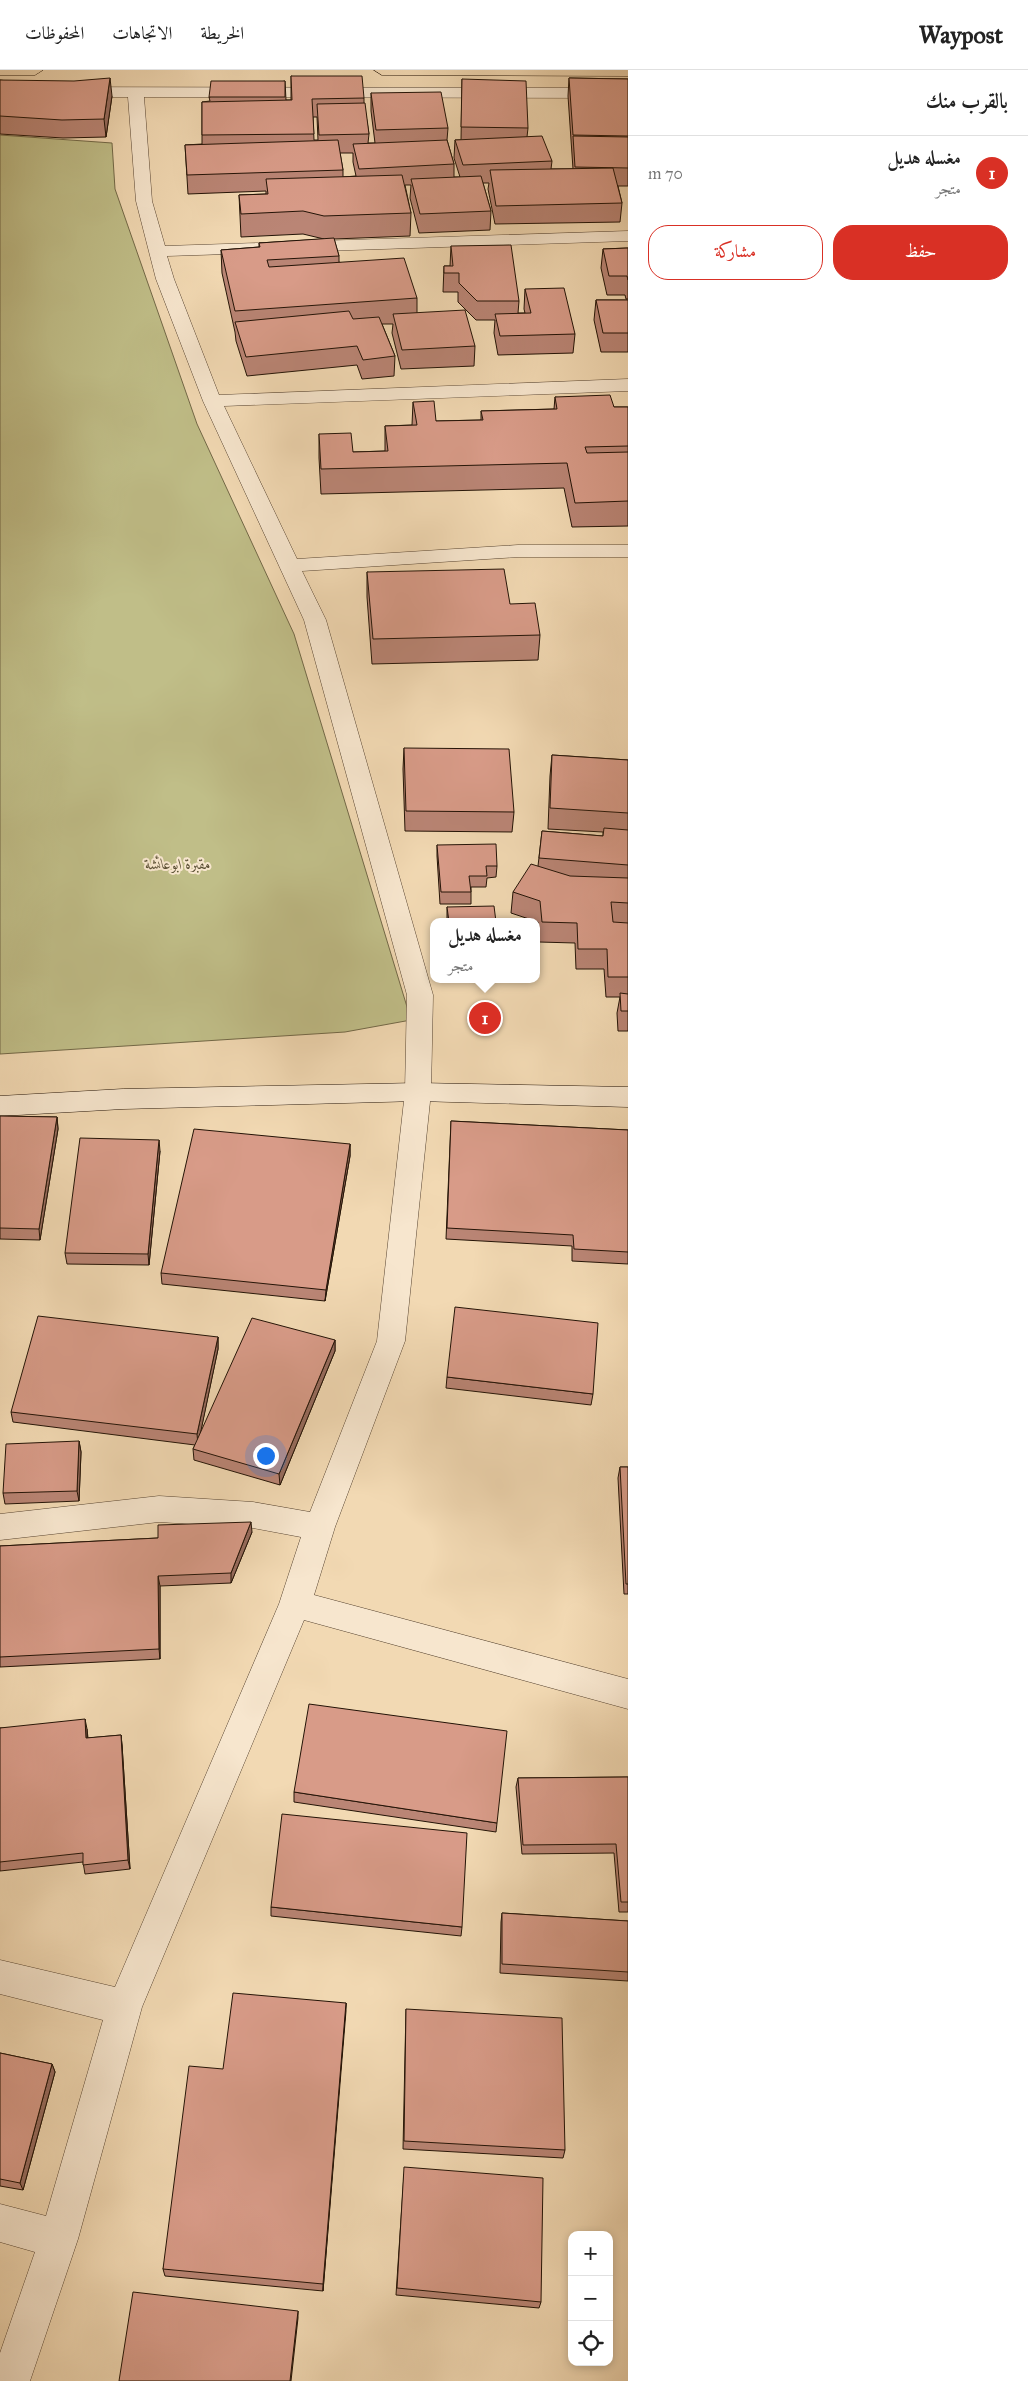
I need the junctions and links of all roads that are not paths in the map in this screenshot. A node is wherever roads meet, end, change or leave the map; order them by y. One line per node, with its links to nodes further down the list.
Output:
1 (0, 70): 2 (highway)
2 (35, 70)
3 (382, 70): 4 (highway)
4 (628, 71)
5 (0, 92): 6 (street)
6 (136, 93): 7 (street); 9 (street)
7 (628, 93)
8 (628, 236): 9 (street)
9 (156, 251): 11 (street)
10 (628, 385): 11 (street)
11 (212, 401): 13 (street)
12 (628, 551): 13 (street)
13 (289, 566): 14 (street)
14 (418, 1092): 15 (street); 16 (street); 18 (street)
15 (628, 1097)
16 (0, 1106)
17 (0, 1527): 18 (street)
18 (320, 1527): 19 (street)
19 (296, 1604): 20 (street); 22 (street)
20 (628, 1694)
21 (0, 1977): 22 (street)
22 (124, 2007): 24 (street)
23 (0, 2223): 24 (street)
24 (59, 2239): 25 (street)
25 (10, 2381)

